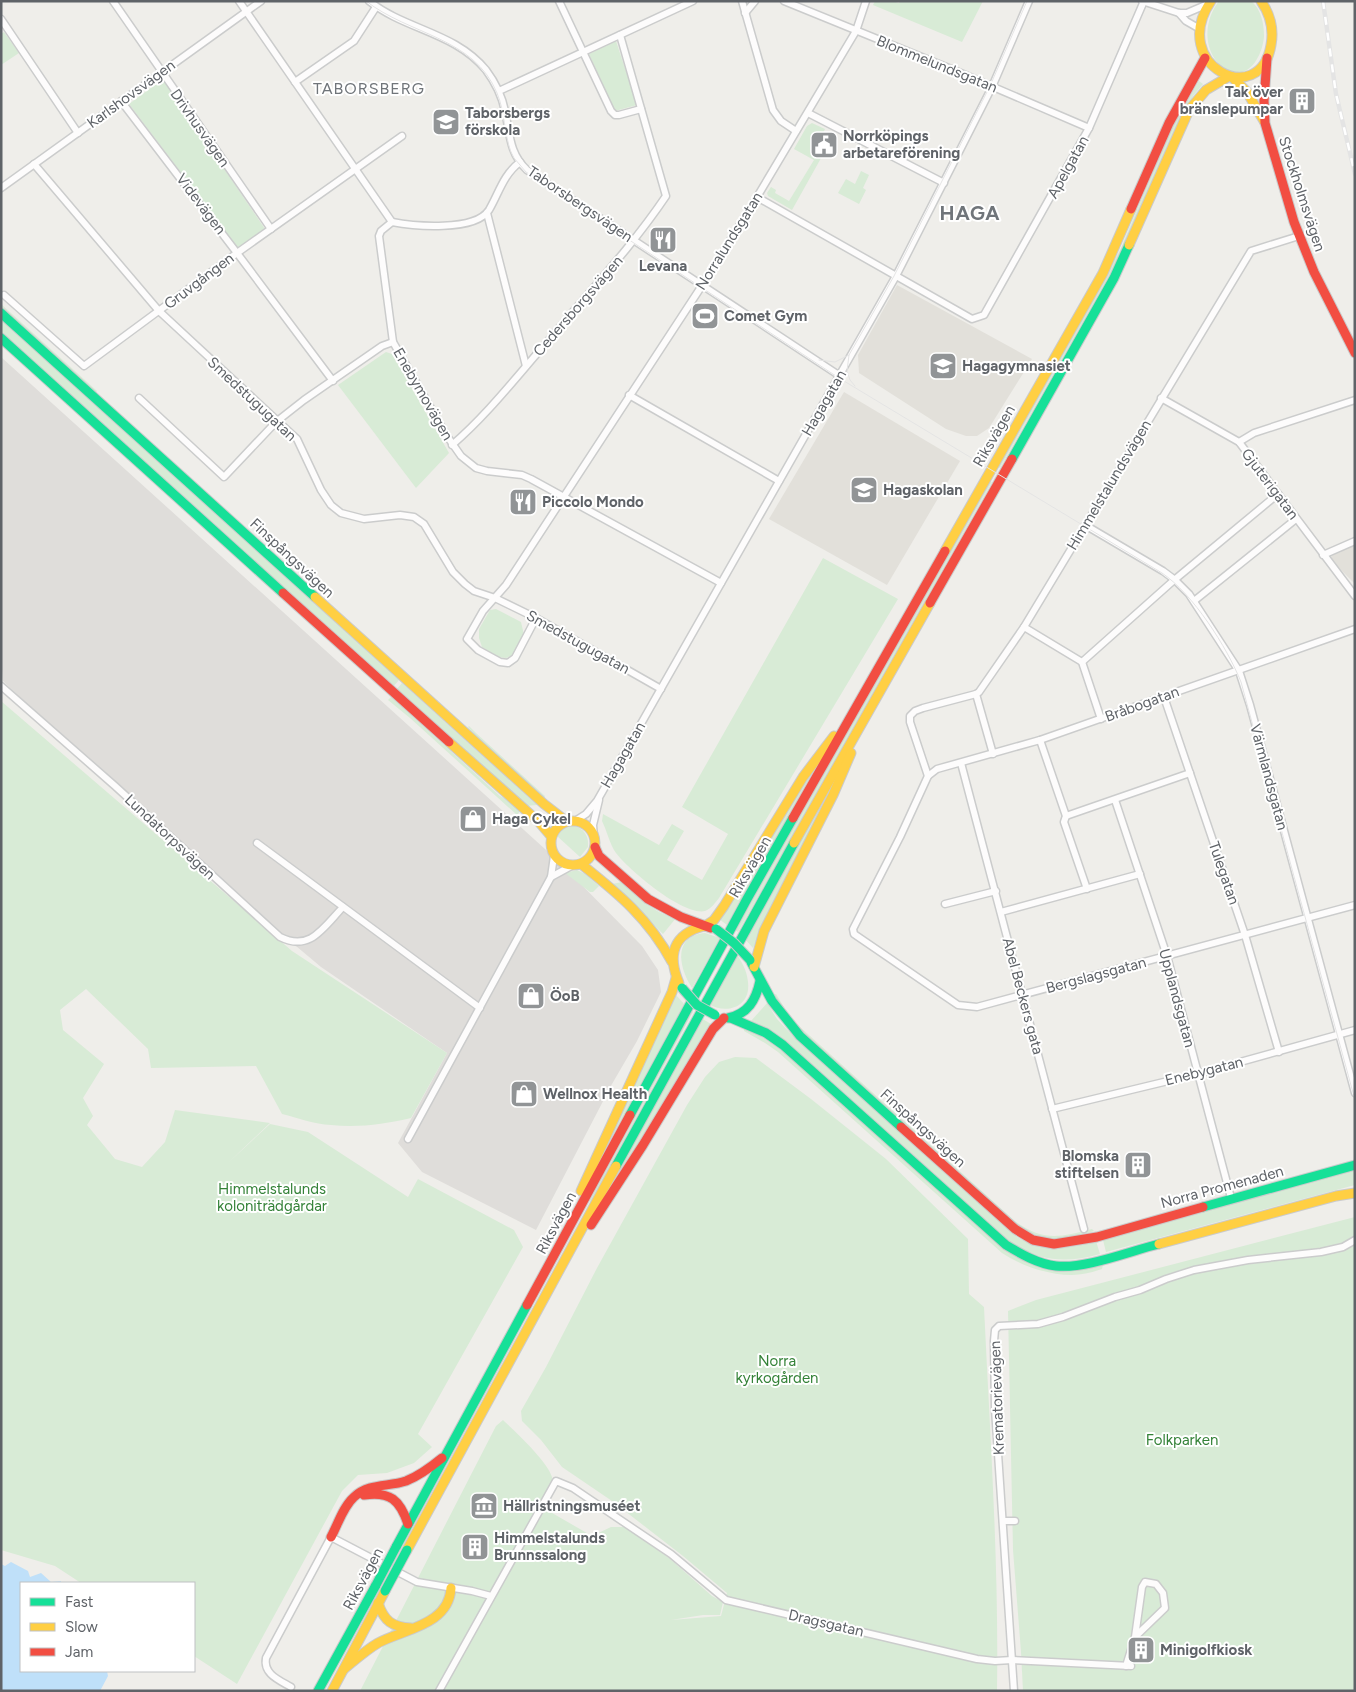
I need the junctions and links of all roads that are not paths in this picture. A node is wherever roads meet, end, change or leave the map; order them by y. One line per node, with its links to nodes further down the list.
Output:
1 (112, 1): 26 (street, Drivhusvägen)
2 (239, 1): 16 (street)
3 (260, 1): 16 (street, Karlshovsvägen)
4 (369, 1): 15 (street, Taborsbergsvägen)
5 (559, 1): 23 (street)
6 (693, 1): 22 (street)
7 (742, 1): 17 (street)
8 (754, 1): 17 (street)
9 (784, 1): 21 (street, Blommelundsgatan)
10 (866, 1): 21 (street, Norralundsgatan)
11 (1029, 1): 29 (street, Hagagatan)
12 (1261, 1): 25 (main road, Stockholmsvägen)
13 (1143, 2): 18 (street); 35 (street, Apelgatan)
14 (1210, 2): 18 (street); 20 (main road)
15 (376, 7): 28 (street); 30 (street, Taborsbergsvägen)
16 (246, 12): 26 (street, Karlshovsvägen); 28 (street)
17 (745, 13): 36 (street)
18 (1179, 13): 20 (street)
19 (1, 19): 37 (street)
20 (1200, 29): 24 (main road)
21 (856, 31): 29 (street, Blommelundsgatan); 33 (street, Norralundsgatan)
22 (620, 35): 23 (street); 32 (street, Cedersborgsvägen)
23 (583, 52): 30 (street); 32 (street)
24 (1205, 58): 27 (main road, Stockholmsvägen); 90 (main road, Riksvägen)
25 (1268, 58): 27 (main road, Riksvägen); 34 (main road, Stockholmsvägen)
26 (161, 72): 31 (street, Karlshovsvägen); 47 (street, Drivhusvägen)
27 (1230, 77): 34 (main road, Stockholmsvägen); 92 (main road, Riksvägen)
28 (295, 82): 41 (street)
29 (992, 87): 35 (street, Blommelundsgatan); 42 (street, Hagagatan)
30 (499, 91): 39 (street, Taborsbergsvägen)
31 (121, 101): 37 (street, Karlshovsvägen); 50 (street, Videvägen)
32 (641, 109): 49 (street, Cedersborgsvägen)
33 (808, 113): 36 (street, Norralundsgatan); 42 (street)
34 (1265, 123): 48 (main road, Stockholmsvägen)
35 (1089, 128): 51 (street, Apelgatan)
36 (796, 131): 44 (street, Norralundsgatan)
37 (78, 133): 40 (street, Karlshovsvägen)
38 (402, 136): 41 (street, Gruvgången)
39 (520, 162): 45 (street); 49 (street, Taborsbergsvägen)
40 (34, 164): 43 (street, Karlshovsvägen); 54 (street, Smedstugugatan)
41 (355, 168): 46 (street); 47 (street, Gruvgången)
42 (944, 182): 51 (street, Hagagatan)
43 (1, 188)
44 (757, 197): 51 (street); 52 (street, Norralundsgatan)
45 (487, 213): 46 (street); 59 (street)
46 (392, 222): 57 (street, Enebymovägen)
47 (271, 229): 50 (street, Gruvgången)
48 (1299, 236): 58 (main road, Stockholmsvägen); 64 (street, Himmelstalundsvägen)
49 (634, 241): 52 (street, Taborsbergsvägen); 59 (street, Cedersborgsvägen)
50 (237, 252): 54 (street, Gruvgången); 61 (street, Videvägen)
51 (896, 276): 60 (street, Hagagatan)
52 (702, 285): 60 (street, Taborsbergsvägen); 62 (street, Norralundsgatan)
53 (4, 295): 54 (street, Gruvgången)
54 (159, 311): 66 (street, Smedstugugatan)
55 (1, 313): 101 (main road, Finspångsvägen)
56 (1, 338): 102 (main road, Finspångsvägen)
57 (393, 342): 61 (street); 68 (street, Enebymovägen)
58 (1355, 353)
59 (526, 366): 68 (street, Cedersborgsvägen)
60 (840, 376): 69 (street, Hagagatan)
61 (333, 381): 66 (street)
62 (629, 395): 69 (street); 71 (street, Norralundsgatan)
63 (139, 398): 66 (street)
64 (1161, 398): 67 (street, Gjuterigatan); 73 (street, Himmelstalundsvägen)
65 (1355, 400): 67 (street)
66 (276, 422): 79 (street, Smedstugugatan)
67 (1239, 442): 70 (street, Gjuterigatan)
68 (452, 445): 71 (street, Enebymovägen)
69 (779, 481): 77 (street, Hagagatan)
70 (1278, 494): 72 (street, Gjuterigatan); 76 (street)
71 (564, 497): 77 (street, Enebymovägen); 79 (street, Norralundsgatan)
72 (1296, 519): 75 (street, Gjuterigatan); 80 (street)
73 (1085, 525): 76 (street, Värmlandsgatan); 82 (street, Himmelstalundsvägen)
74 (1355, 541): 75 (street)
75 (1323, 555): 78 (street, Gjuterigatan)
76 (1175, 580): 80 (street, Värmlandsgatan); 84 (street)
77 (721, 583): 87 (street, Hagagatan)
78 (1355, 596)
79 (495, 598): 81 (street, Smedstugugatan); 81 (street, Norralundsgatan)
80 (1194, 601): 85 (street, Värmlandsgatan)
81 (536, 618): 87 (street, Smedstugugatan)
82 (1024, 627): 84 (street); 88 (street, Himmelstalundsvägen)
83 (1355, 629): 85 (street, Bråbogatan)
84 (1082, 662): 91 (street)
85 (1239, 671): 89 (street, Bråbogatan); 115 (street, Värmlandsgatan)
86 (1, 686): 113 (street, Lundatorpsvägen)
87 (661, 689): 98 (street, Hagagatan)
88 (976, 694): 94 (street); 97 (street)
89 (1164, 697): 91 (street, Bråbogatan); 96 (street, Tulegatan)
90 (855, 710): 116 (main road); 142 (main road, Riksvägen)
91 (1101, 719): 93 (street, Bråbogatan)
92 (862, 721): 120 (main road); 141 (main road, Riksvägen)
93 (1040, 740): 94 (street, Bråbogatan); 100 (street)
94 (993, 754): 95 (street, Bråbogatan)
95 (961, 763): 97 (street, Bråbogatan); 110 (street, Abel Beckers gata)
96 (1190, 773): 99 (street); 117 (street, Tulegatan)
97 (928, 776): 123 (street, Bergslagsgatan)
98 (600, 796): 101 (street, Hagagatan); 103 (street, Hagagatan)
99 (1115, 800): 100 (street); 107 (street, Upplandsgatan)
100 (1066, 816): 109 (street)
101 (570, 821): 102 (main road); 103 (main road)
102 (551, 836): 105 (main road)
103 (595, 842): 106 (main road); 116 (main road)
104 (257, 843): 113 (street)
105 (554, 856): 106 (main road); 108 (street)
106 (577, 864): 108 (street); 119 (main road)
107 (1140, 874): 109 (street); 118 (street, Upplandsgatan)
108 (551, 876): 124 (street)
109 (1087, 889): 114 (street)
110 (996, 891): 111 (street); 114 (street, Abel Beckers gata)
111 (945, 904)
112 (1355, 905): 115 (street, Bergslagsgatan)
113 (343, 907): 124 (street)
114 (1001, 912): 123 (street, Abel Beckers gata)
115 (1307, 918): 117 (street, Bergslagsgatan); 127 (street, Värmlandsgatan)
116 (705, 926): 119 (main road); 120 (main road, bridge)
117 (1244, 935): 118 (street, Bergslagsgatan); 128 (street, Tulegatan)
118 (1167, 956): 123 (street, Bergslagsgatan); 129 (street, Upplandsgatan)
119 (672, 962): 121 (main road)
120 (752, 963): 122 (main road)
121 (676, 978): 125 (main road, bridge); 142 (main road)
122 (760, 981): 125 (main road); 139 (main road, Finspångsvägen)
123 (1023, 995): 131 (street, Abel Beckers gata)
124 (480, 1008): 132 (street)
125 (723, 1017): 136 (main road, Finspångsvägen); 141 (main road)
126 (1355, 1030): 127 (street, Enebygatan)
127 (1339, 1035): 128 (street, Enebygatan); 130 (street, Värmlandsgatan)
128 (1279, 1052): 129 (street, Enebygatan)
129 (1197, 1074): 131 (street, Enebygatan); 137 (street, Upplandsgatan)
130 (1355, 1093)
131 (1052, 1109): 138 (street, Abel Beckers gata)
132 (408, 1140)
133 (1355, 1165): 137 (main road, Norra Promenaden)
134 (1355, 1188): 136 (main road)
135 (1355, 1193): 136 (main road)
136 (1336, 1196)
137 (1231, 1198): 139 (main road, Norra Promenaden)
138 (1084, 1228)
139 (1097, 1237)
140 (1355, 1240): 145 (street, Krematorievägen)
141 (559, 1271): 151 (main road, Riksvägen, bridge)
142 (537, 1287): 143 (main road, Riksvägen)
143 (445, 1456): 144 (main road); 147 (main road, Riksvägen)
144 (349, 1504): 147 (main road); 148 (main road)
145 (1003, 1521): 146 (street); 154 (street, Krematorievägen)
146 (1015, 1521)
147 (408, 1524): 157 (main road, Riksvägen, bridge)
148 (331, 1538): 149 (street); 156 (street)
149 (452, 1588): 150 (street); 152 (main road)
150 (491, 1596): 154 (street, Dragsgatan); 159 (street)
151 (378, 1603): 152 (main road); 155 (main road, Riksvägen)
152 (413, 1628): 155 (main road)
153 (1135, 1637): 153 (street); 154 (street, Dragsgatan)
154 (1012, 1660): 160 (street, Krematorievägen)
155 (344, 1669): 158 (main road, Riksvägen)
156 (291, 1687)
157 (318, 1691)
158 (332, 1691)
159 (439, 1691)
160 (1014, 1691)

